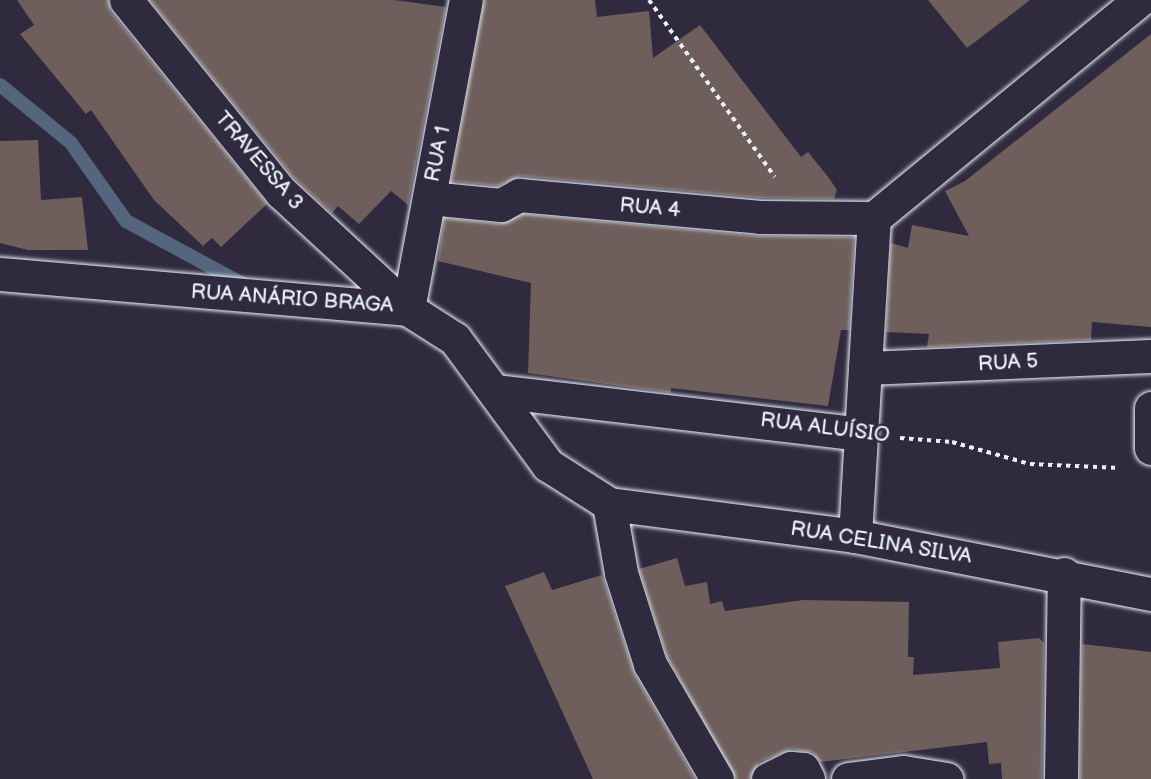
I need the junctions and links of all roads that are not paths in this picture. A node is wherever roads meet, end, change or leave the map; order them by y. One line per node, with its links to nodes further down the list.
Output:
1 (126, 0): 7 (street, TRAVESSA 3)
2 (466, 0): 4 (street, RUA 1)
3 (1139, 0): 5 (street)
4 (429, 198): 5 (street, RUA 4); 7 (street, RUA 1)
5 (874, 218): 9 (street)
6 (0, 274): 7 (street, RUA ANÁRIO BRAGA)
7 (408, 309): 10 (street, RUA ANÁRIO BRAGA)
8 (1151, 356): 9 (street, RUA 5)
9 (865, 368): 12 (street)
10 (496, 392): 12 (street, RUA ALUÍSIO); 14 (street, RUA ANÁRIO BRAGA)
11 (1151, 408): 13 (street)
12 (860, 434): 15 (street)
13 (1141, 458)
14 (609, 504): 15 (street, RUA CELINA SILVA); 18 (street)
15 (855, 536): 16 (street, RUA CELINA SILVA)
16 (1064, 574): 17 (street, RUA CELINA SILVA); 23 (street)
17 (1151, 594)
18 (717, 779)
19 (768, 779): 20 (street)
20 (808, 779)
21 (848, 779): 22 (street)
22 (945, 779)
23 (1061, 779)

